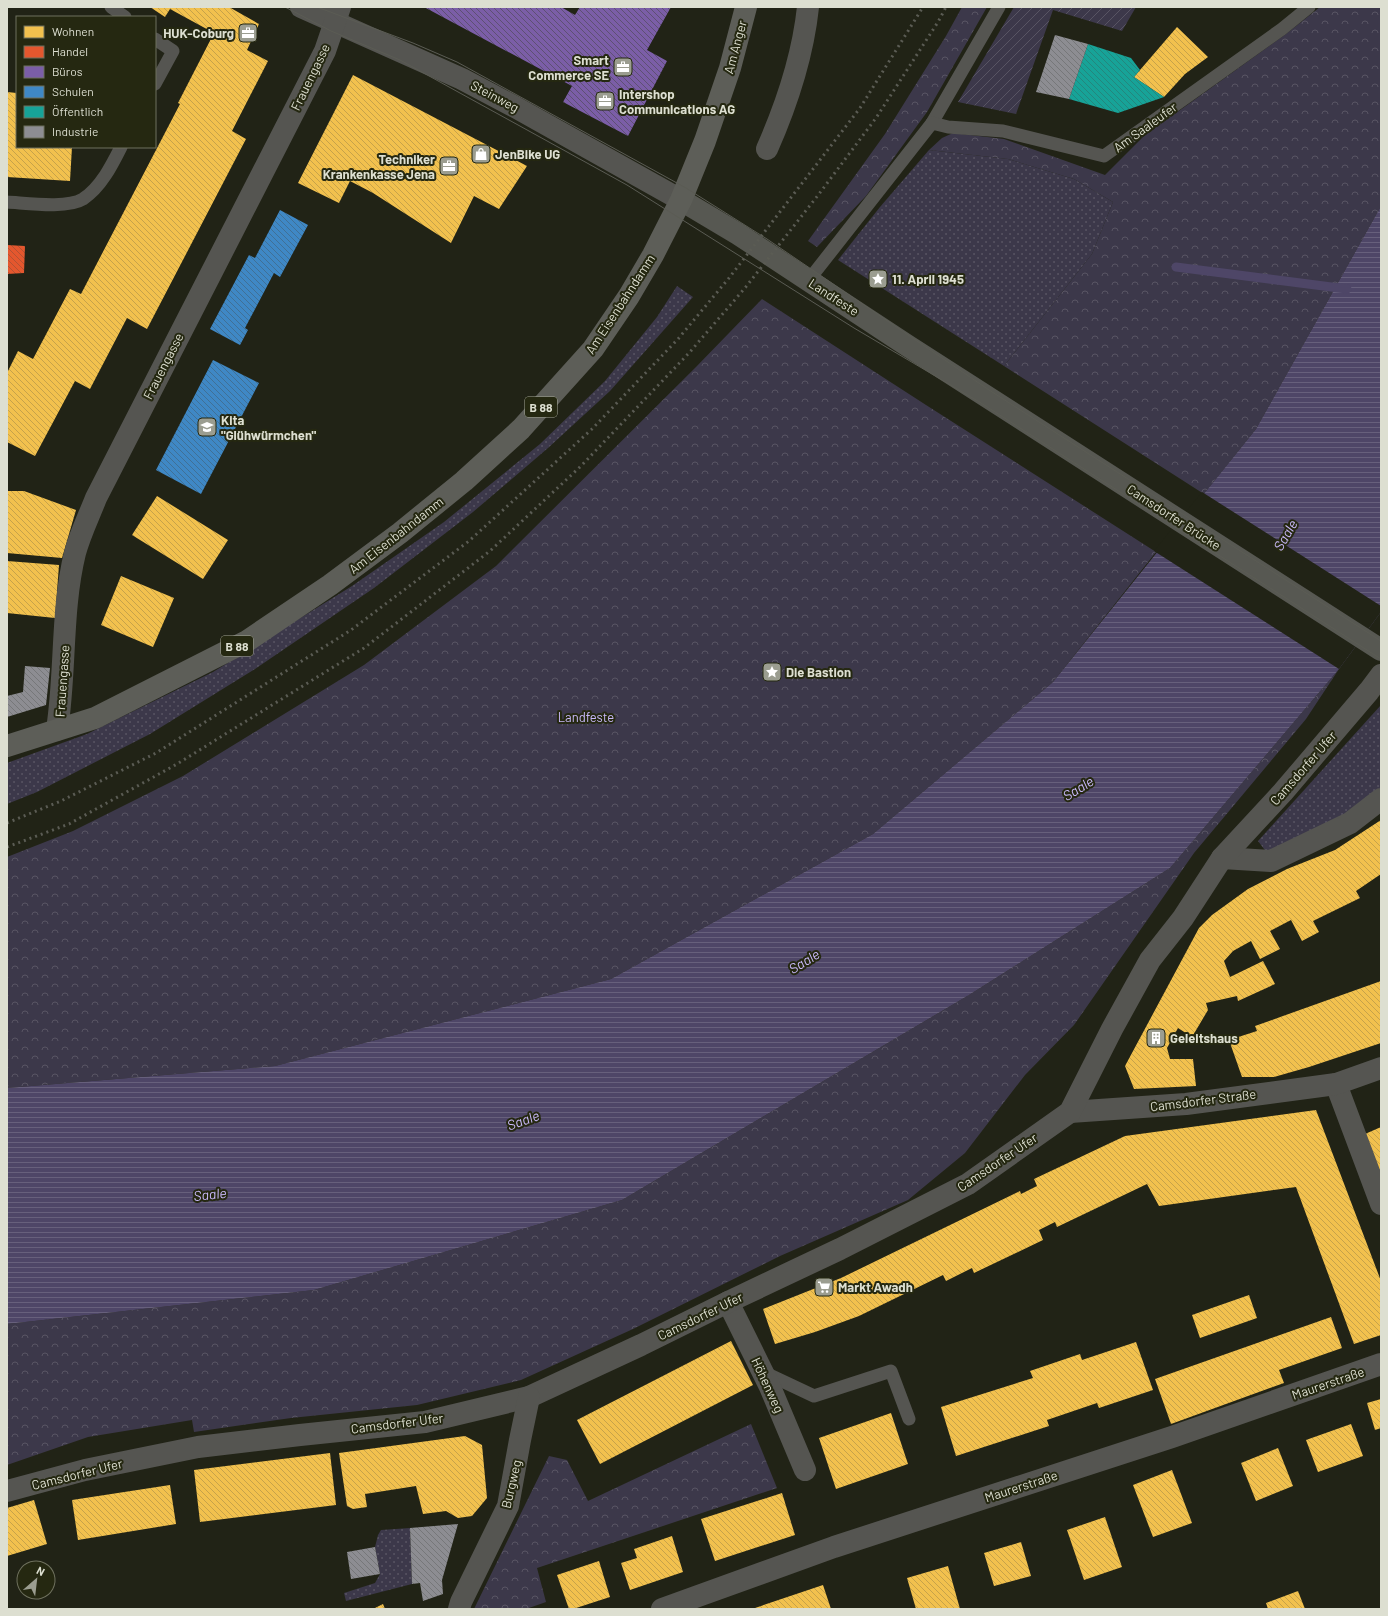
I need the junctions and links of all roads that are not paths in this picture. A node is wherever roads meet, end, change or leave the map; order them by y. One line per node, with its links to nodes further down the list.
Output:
1 (111, 7): 8 (lane)
2 (301, 7): 7 (street, Steinweg)
3 (746, 7): 14 (main road, Am Anger / B 88)
4 (808, 7): 13 (street)
5 (999, 7): 11 (lane)
6 (1309, 7): 11 (lane, Am Saaleufer)
7 (337, 15): 14 (street, Steinweg); 20 (street, Frauengasse)
8 (124, 16)
9 (156, 40): 10 (lane)
10 (156, 82)
11 (932, 123): 16 (lane)
12 (120, 148): 15 (lane)
13 (767, 149)
14 (681, 200): 16 (street, Landfeste); 20 (main road, Am Eisenbahndamm / B 88)
15 (7, 202)
16 (808, 281): 17 (street, Landfeste)
17 (986, 396): 18 (street, Camsdorfer Brücke)
18 (1381, 650)
19 (1381, 675): 23 (street, Camsdorfer Ufer)
20 (57, 730): 21 (main road, Am Eisenbahndamm / B 88)
21 (7, 746)
22 (1381, 799): 23 (street)
23 (1222, 858): 26 (street, Camsdorfer Ufer)
24 (1381, 1068): 25 (street, Camsdorfer Straße)
25 (1336, 1084): 26 (street, Camsdorfer Straße); 27 (street)
26 (1070, 1112): 28 (street, Camsdorfer Ufer)
27 (1381, 1204)
28 (728, 1302): 30 (street, Höhenweg); 31 (street, Camsdorfer Ufer)
29 (1381, 1364): 36 (street, Maurerstraße)
30 (763, 1372): 32 (lane); 33 (street, Höhenweg)
31 (529, 1397): 34 (street, Camsdorfer Ufer); 35 (street, Burgweg)
32 (908, 1419)
33 (805, 1470)
34 (7, 1491)
35 (459, 1609)
36 (662, 1609)

